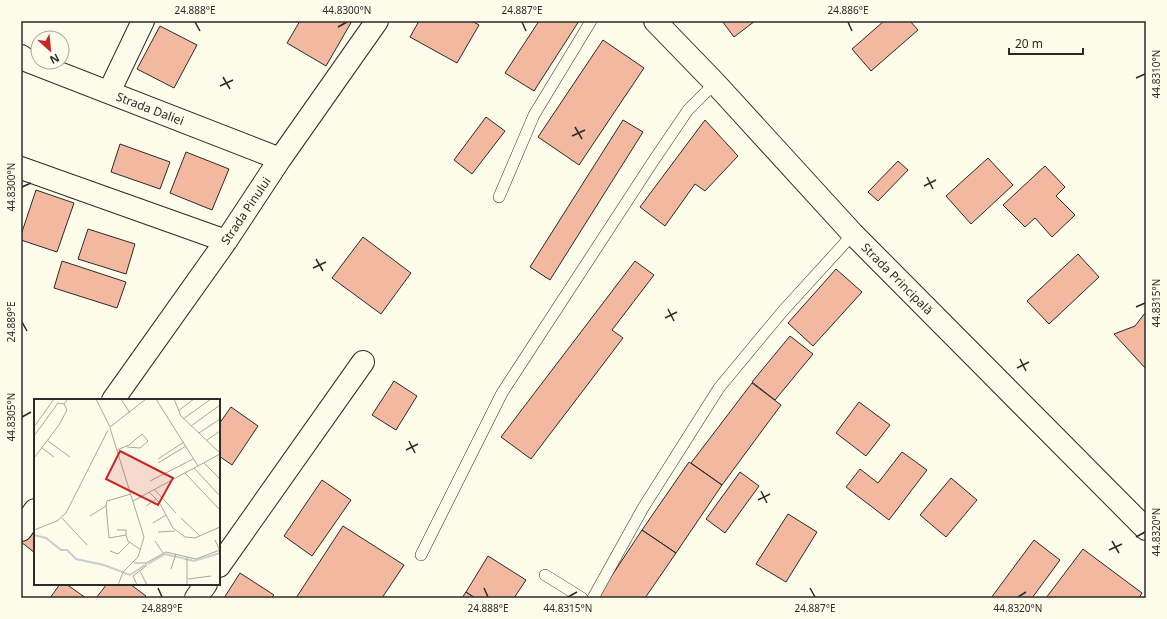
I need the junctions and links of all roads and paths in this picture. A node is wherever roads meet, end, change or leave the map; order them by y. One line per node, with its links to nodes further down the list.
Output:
1 (143, 21): 7 (street)
2 (377, 21): 8 (street, Strada Pinului)
3 (592, 21): 10 (lane)
4 (655, 21): 6 (street, Strada Principală)
5 (21, 56): 7 (street, Strada Daliei)
6 (715, 83): 11 (street, Strada Principală); 18 (lane)
7 (109, 92): 8 (street, Strada Daliei)
8 (280, 159): 12 (street, Strada Pinului)
9 (21, 168): 12 (street)
10 (499, 197)
11 (853, 234): 16 (street, Strada Principală); 24 (lane)
12 (226, 241): 14 (street, Strada Pinului)
13 (363, 362): 19 (street)
14 (114, 399)
15 (30, 510): 17 (street)
16 (1146, 529)
17 (21, 530)
18 (421, 555)
19 (220, 565)
20 (545, 575): 23 (lane)
21 (205, 585): 22 (street)
22 (196, 598)
23 (582, 598)
24 (593, 598)

